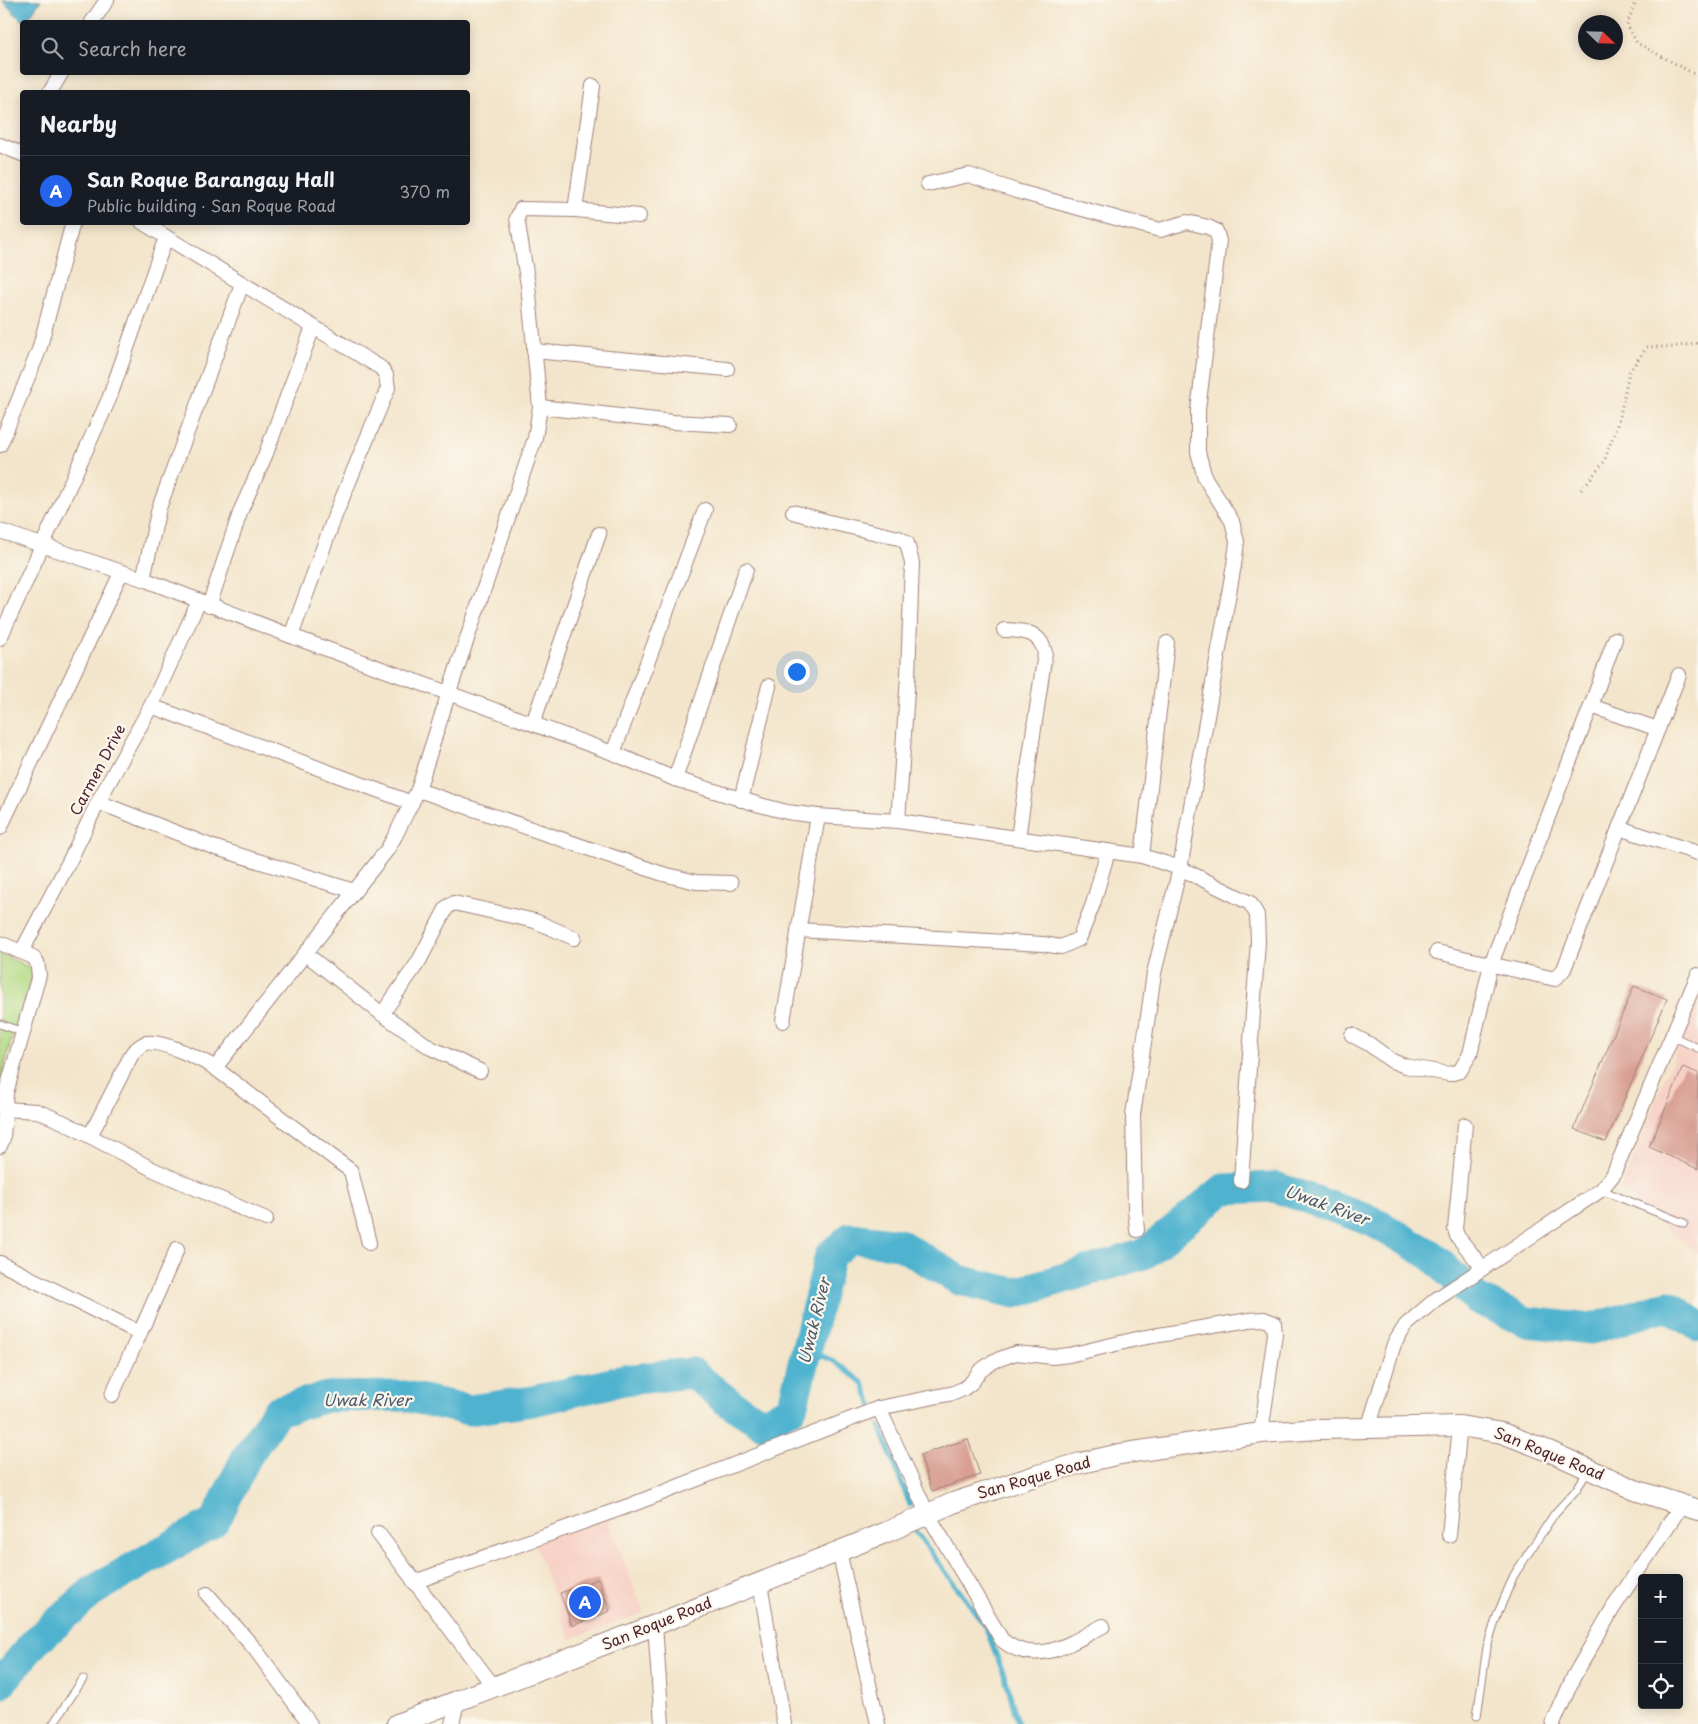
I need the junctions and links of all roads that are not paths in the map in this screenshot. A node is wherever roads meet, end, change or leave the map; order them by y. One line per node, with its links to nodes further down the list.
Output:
1 (107, 0): 2 (street)
2 (93, 20)
3 (60, 75): 5 (street)
4 (593, 86): 9 (street)
5 (51, 90)
6 (0, 145): 7 (street)
7 (20, 153)
8 (928, 184): 56 (street)
9 (575, 210): 10 (street); 16 (street)
10 (640, 216)
11 (72, 225): 20 (street)
12 (146, 225): 13 (street)
13 (166, 238): 14 (street); 25 (street)
14 (242, 284): 15 (street); 28 (street)
15 (313, 328): 29 (street, Carmen Drive); 31 (street)
16 (534, 352): 17 (street); 18 (street)
17 (727, 369)
18 (540, 407): 19 (street); 37 (street)
19 (730, 425)
20 (0, 445)
21 (705, 510): 42 (street)
22 (793, 512): 49 (street)
23 (0, 531): 25 (street)
24 (599, 534): 40 (street)
25 (42, 546): 27 (street); 32 (street)
26 (746, 570): 43 (street)
27 (120, 573): 28 (street); 50 (street)
28 (143, 580): 29 (street)
29 (204, 604): 31 (street); 38 (street, Carmen Drive)
30 (1004, 630): 52 (street)
31 (291, 636): 37 (street)
32 (0, 638)
33 (1615, 639): 39 (street)
34 (1168, 644): 55 (street)
35 (1679, 675): 41 (street)
36 (768, 686): 45 (street)
37 (449, 692): 40 (street); 44 (street)
38 (151, 706): 46 (street, Carmen Drive); 47 (street)
39 (1591, 706): 41 (street); 65 (street)
40 (533, 723): 42 (street)
41 (1658, 729): 51 (street)
42 (613, 753): 43 (street)
43 (675, 779): 45 (street)
44 (418, 790): 47 (street); 57 (street)
45 (741, 800): 48 (street)
46 (98, 802): 58 (street); 62 (street, Carmen Drive)
47 (412, 803): 58 (street)
48 (818, 816): 49 (street); 59 (street)
49 (898, 821): 52 (street)
50 (0, 828)
51 (1619, 828): 54 (street); 65 (street)
52 (1018, 838): 53 (street)
53 (1108, 851): 55 (street); 59 (street)
54 (1698, 853)
55 (1142, 856): 56 (street)
56 (1180, 868): 80 (street); 84 (street)
57 (731, 883)
58 (354, 890): 64 (street)
59 (798, 930): 68 (street)
60 (574, 938): 67 (street)
61 (0, 943): 62 (street)
62 (22, 951): 70 (street)
63 (1438, 952): 65 (street)
64 (306, 954): 67 (street); 74 (street)
65 (1491, 964): 71 (street)
66 (1698, 976): 72 (street)
67 (382, 1014): 75 (street)
68 (783, 1021)
69 (0, 1024): 70 (lane)
70 (23, 1032): 76 (street)
71 (1352, 1036)
72 (1672, 1036): 73 (lane); 81 (street)
73 (1698, 1048)
74 (215, 1068): 78 (street); 85 (street)
75 (480, 1071)
76 (4, 1109): 78 (street); 79 (street)
77 (1464, 1125): 88 (street)
78 (90, 1136): 82 (street)
79 (0, 1146)
80 (1241, 1180)
81 (1600, 1190): 83 (lane); 88 (street)
82 (266, 1218)
83 (1684, 1223)
84 (1137, 1230)
85 (369, 1243)
86 (177, 1249): 89 (street)
87 (0, 1263): 89 (street)
88 (1477, 1272): 93 (street)
89 (140, 1333): 90 (street)
90 (112, 1395)
91 (879, 1408): 94 (street); 97 (street); 101 (street)
92 (1460, 1426): 93 (street, San Roque Road); 95 (street, San Roque Road); 99 (street)
93 (1368, 1429): 94 (street, San Roque Road)
94 (1261, 1433): 97 (street, San Roque Road)
95 (1590, 1469): 96 (street, San Roque Road); 109 (lane)
96 (1690, 1508): 117 (street)
97 (928, 1514): 100 (street, San Roque Road); 105 (street)
98 (378, 1533): 101 (street)
99 (1449, 1536)
100 (839, 1551): 102 (street, San Roque Road); 116 (street)
101 (414, 1582): 107 (street)
102 (760, 1583): 104 (street, San Roque Road); 115 (street)
103 (207, 1594): 111 (street)
104 (655, 1625): 107 (street, San Roque Road); 114 (street)
105 (1102, 1626)
106 (83, 1679): 110 (lane)
107 (494, 1687): 108 (street, San Roque Road)
108 (457, 1702): 112 (street, San Roque Road); 113 (street)
109 (1477, 1716)
110 (53, 1724)
111 (310, 1724)
112 (397, 1724)
113 (452, 1724)
114 (662, 1724)
115 (784, 1724)
116 (878, 1724)
117 (1553, 1724)

